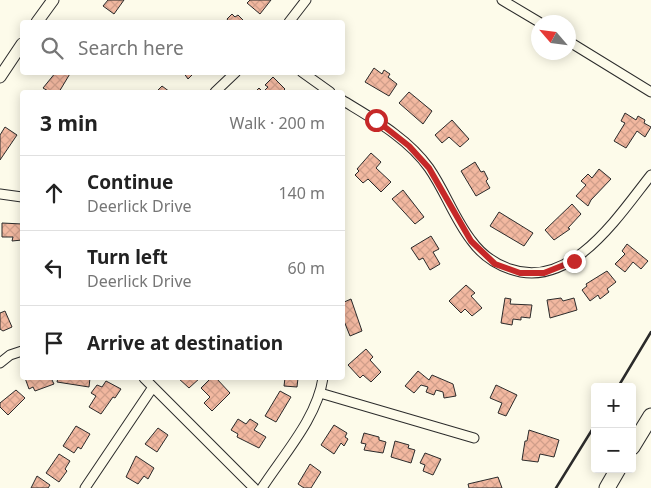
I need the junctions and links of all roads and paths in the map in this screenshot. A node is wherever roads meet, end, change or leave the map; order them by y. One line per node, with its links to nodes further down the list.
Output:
1 (53, 0): 5 (main road)
2 (306, 0): 6 (street)
3 (502, 0): 4 (street)
4 (531, 17)
5 (38, 20)
6 (291, 20)
7 (576, 46): 14 (street)
8 (20, 47): 11 (main road)
9 (233, 75): 12 (street)
10 (306, 75): 13 (street)
11 (0, 77)
12 (217, 90)
13 (327, 90)
14 (651, 92)
15 (345, 102): 16 (street)
16 (651, 175)
17 (0, 194): 18 (street)
18 (20, 197)
19 (20, 351): 20 (street)
20 (0, 363)
21 (146, 380): 23 (street)
22 (323, 380): 24 (street)
23 (153, 386): 29 (street); 30 (street)
24 (320, 393): 26 (street); 31 (street)
25 (651, 416): 27 (highway)
26 (474, 438)
27 (636, 440)
28 (616, 473): 32 (highway)
29 (85, 488)
30 (254, 488)
31 (262, 488)
32 (607, 488)

